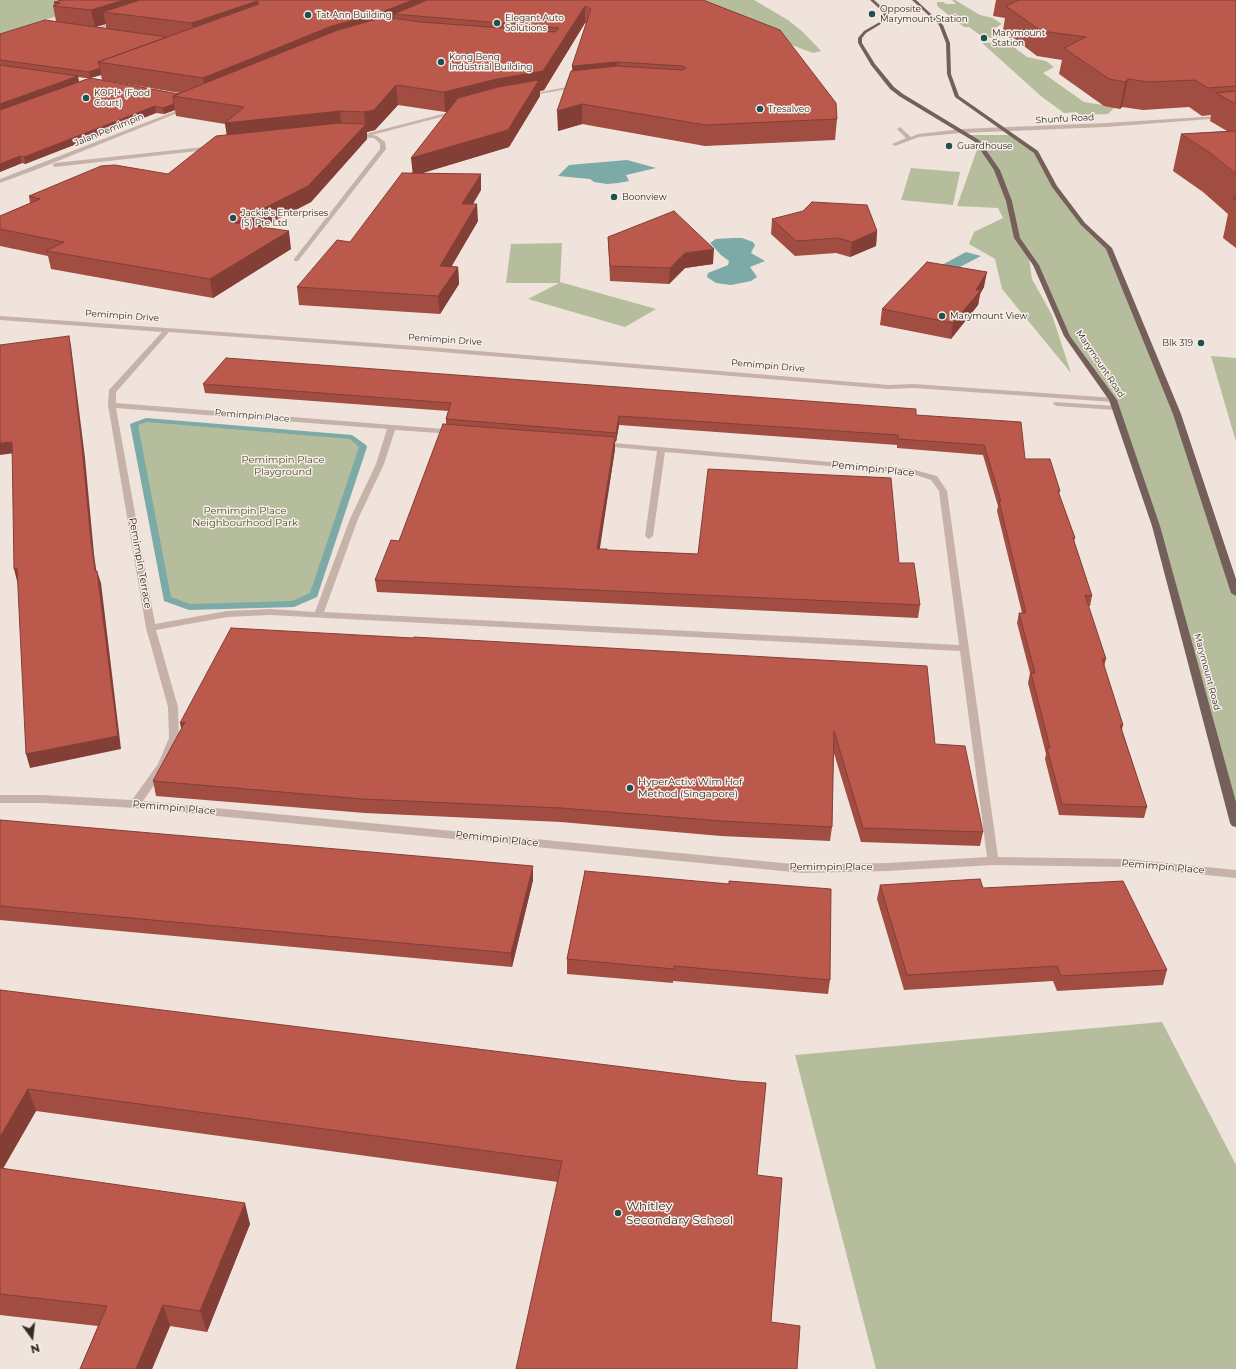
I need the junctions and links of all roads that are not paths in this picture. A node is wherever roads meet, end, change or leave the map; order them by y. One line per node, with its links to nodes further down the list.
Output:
1 (872, 0): 14 (main road, Marymount Road)
2 (914, 0): 12 (main road)
3 (123, 20): 5 (street)
4 (86, 29): 5 (street)
5 (93, 30): 6 (street)
6 (109, 32)
7 (585, 86): 8 (street)
8 (525, 96)
9 (193, 106): 20 (street, Jalan Pemimpin)
10 (461, 110): 16 (street)
11 (1236, 116): 12 (street, Shunfu Road)
12 (1003, 129): 14 (street, Shunfu Road); 32 (main road)
13 (900, 130): 17 (street)
14 (961, 131): 17 (street, Shunfu Road); 25 (main road, Marymount Road)
15 (348, 135): 16 (street)
16 (365, 135): 22 (street)
17 (910, 139): 18 (street, Shunfu Road)
18 (895, 144)
19 (217, 148): 20 (street, Jalan Pemimpin)
20 (42, 166): 21 (street, Jalan Pemimpin)
21 (0, 181)
22 (296, 260)
23 (0, 318): 24 (street, Pemimpin Drive)
24 (167, 330): 25 (street, Pemimpin Drive); 26 (street, Pemimpin Terrace)
25 (1114, 404): 38 (main road, Marymount Road)
26 (112, 405): 27 (street, Pemimpin Place); 34 (street, Pemimpin Terrace)
27 (392, 427): 28 (street, Pemimpin Place); 33 (street)
28 (463, 433)
29 (590, 443): 30 (street, Pemimpin Place)
30 (661, 449): 31 (street); 35 (street, Pemimpin Place)
31 (649, 536)
32 (1236, 592)
33 (319, 614): 34 (street); 35 (street)
34 (152, 628): 37 (street, Pemimpin Terrace)
35 (964, 648): 39 (street, Pemimpin Place)
36 (0, 799): 37 (street, Pemimpin Place)
37 (135, 804): 39 (street, Pemimpin Place)
38 (1236, 823)
39 (994, 861): 40 (street, Pemimpin Place)
40 (1236, 874)

